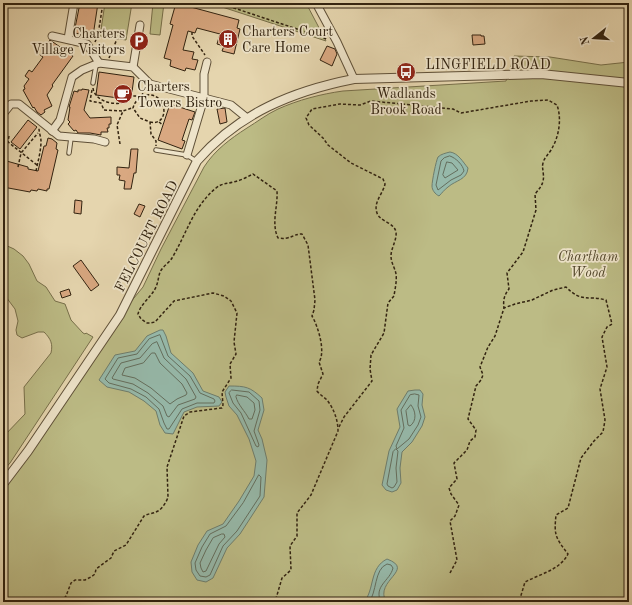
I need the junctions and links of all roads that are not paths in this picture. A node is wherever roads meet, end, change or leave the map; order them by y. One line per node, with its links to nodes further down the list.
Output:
1 (74, 3): 5 (street)
2 (316, 3): 9 (street)
3 (140, 25): 8 (street)
4 (52, 36): 5 (street)
5 (68, 39): 7 (street)
6 (207, 62): 13 (street)
7 (97, 64): 8 (street); 11 (lane); 16 (street)
8 (133, 67): 13 (street)
9 (354, 79): 10 (street, FELCOURT ROAD); 15 (street, FELCOURT ROAD)
10 (372, 79): 12 (street, LINGFIELD ROAD)
11 (93, 83)
12 (629, 83)
13 (204, 98): 15 (street); 21 (street)
14 (3, 114): 16 (street)
15 (247, 118): 22 (street, FELCOURT ROAD)
16 (52, 131): 17 (street)
17 (72, 138): 18 (street); 20 (lane)
18 (105, 142)
19 (156, 150): 21 (lane)
20 (69, 153)
21 (187, 155): 22 (lane)
22 (197, 161): 23 (street, FELCOURT ROAD)
23 (3, 484)

